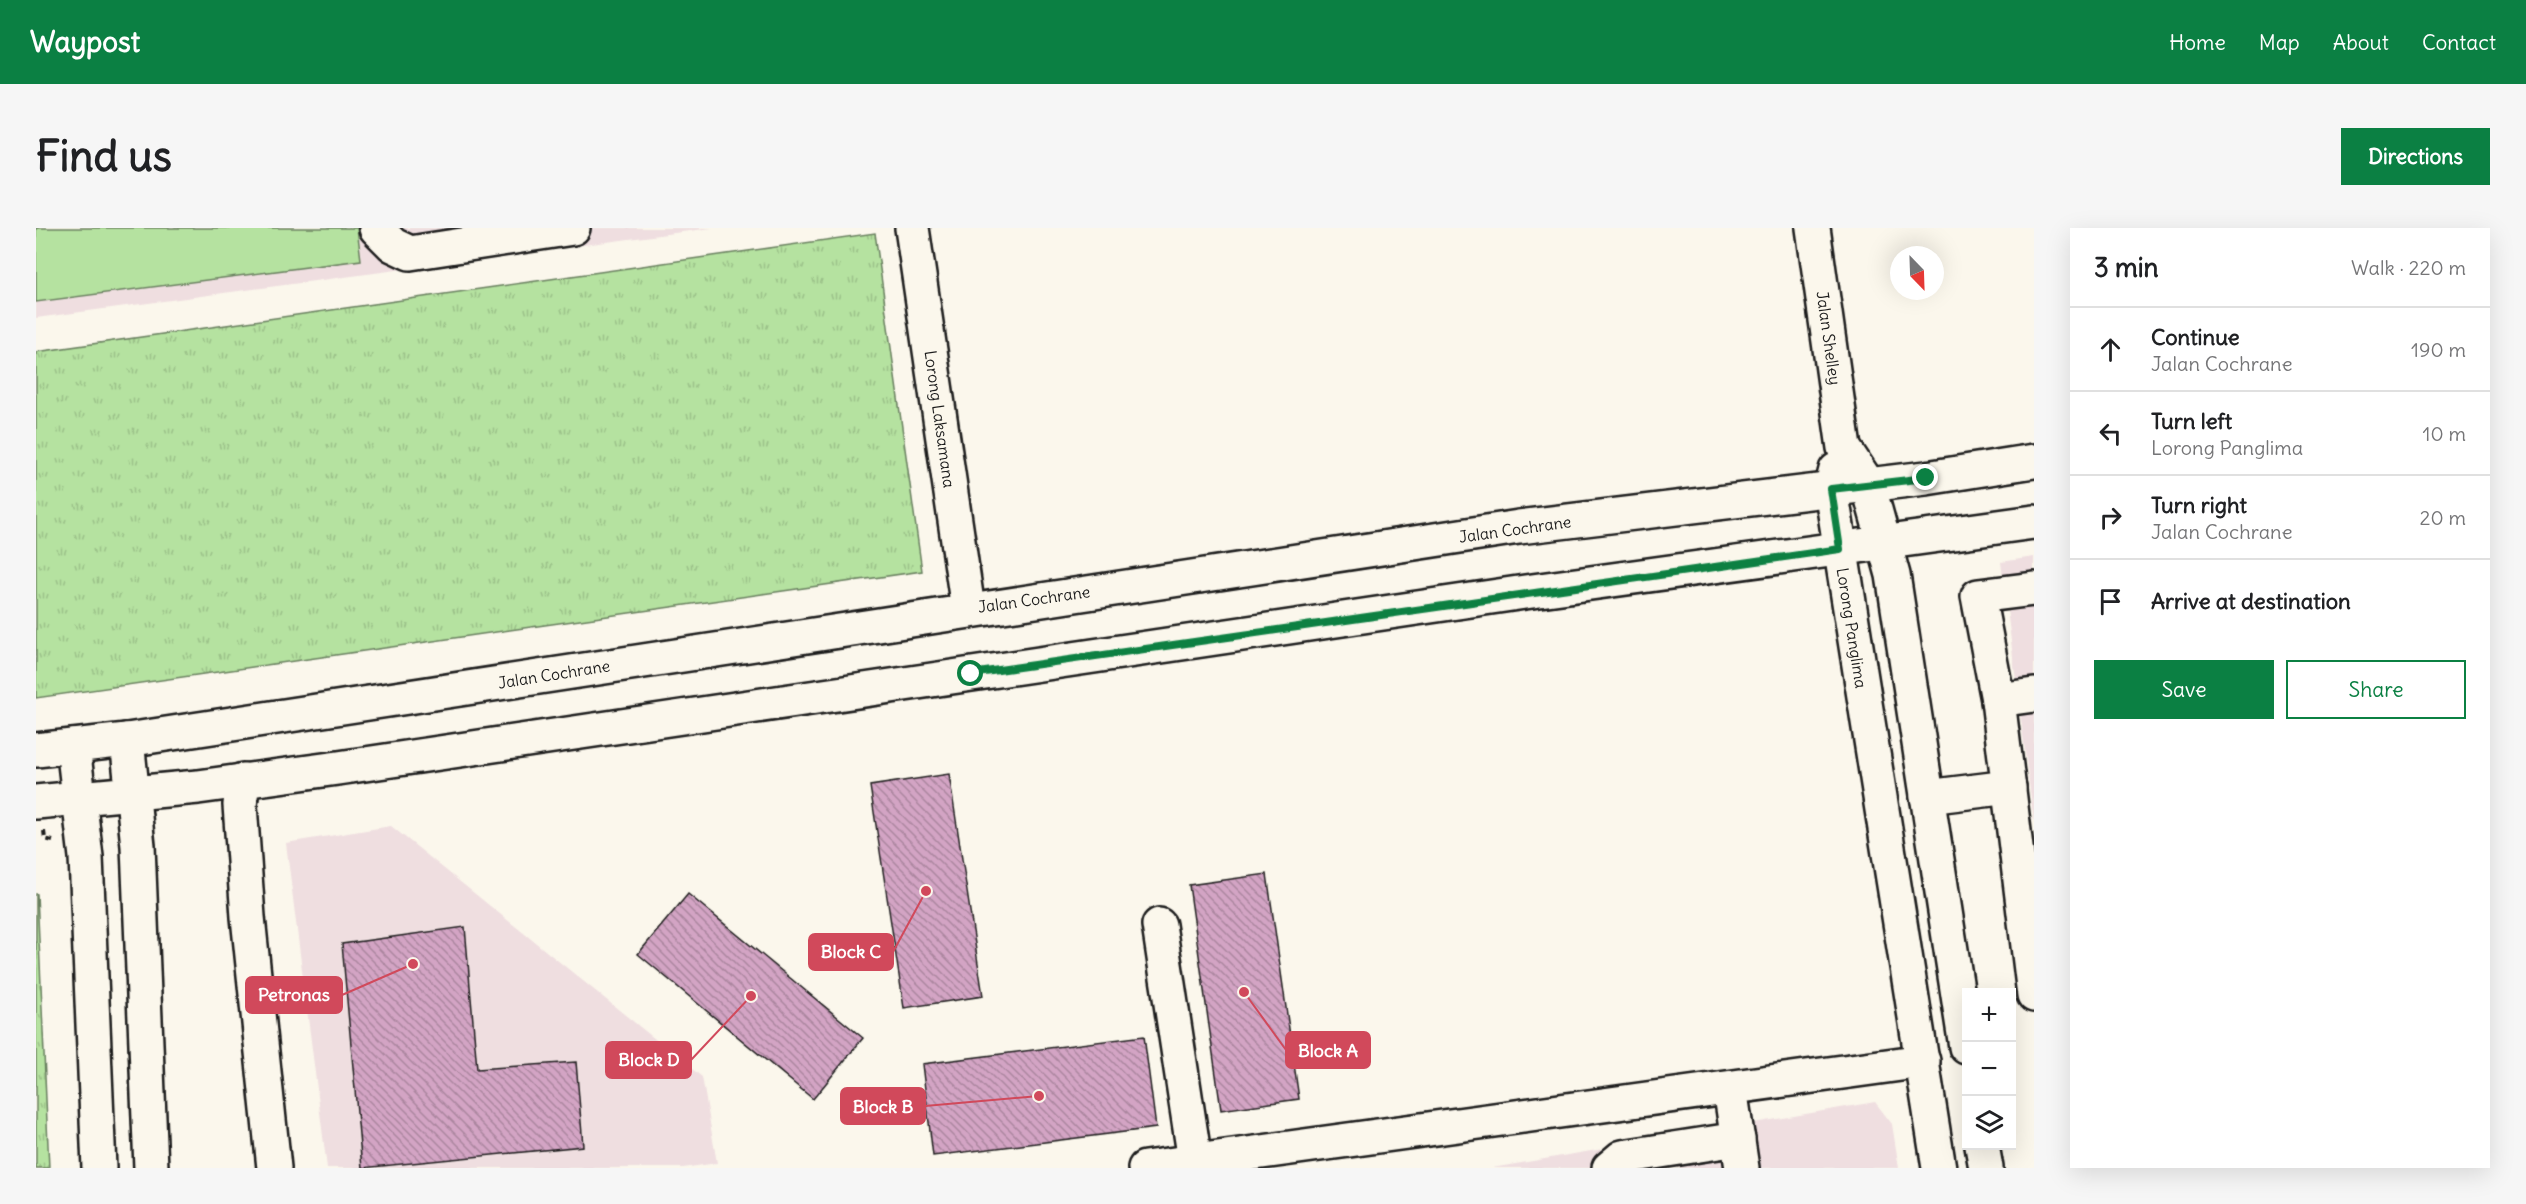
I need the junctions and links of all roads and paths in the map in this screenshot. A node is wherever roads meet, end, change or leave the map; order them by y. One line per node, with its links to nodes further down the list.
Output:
1 (376, 228): 2 (street)
2 (573, 228)
3 (912, 228): 13 (street, Lorong Laksamana)
4 (1814, 228): 5 (street, Jalan Shelley)
5 (1844, 448): 7 (street); 8 (street, Lorong Panglima)
6 (2034, 461): 7 (street, Jalan Cochrane)
7 (1868, 484): 8 (street, Jalan Cochrane); 10 (street)
8 (1831, 489): 11 (street, Lorong Panglima); 13 (street, Jalan Cochrane)
9 (2034, 522): 10 (street)
10 (1884, 541): 11 (street); 23 (street)
11 (1840, 549): 19 (street); 28 (street, Lorong Panglima)
12 (2034, 589): 15 (street)
13 (968, 609): 16 (street, Jalan Cochrane)
14 (2034, 695): 15 (street)
15 (1998, 700): 20 (street)
16 (127, 740): 17 (street, Jalan Cochrane); 21 (street)
17 (73, 746): 18 (street, Jalan Cochrane); 22 (street)
18 (36, 750)
19 (243, 780): 21 (street); 35 (street)
20 (2009, 787): 23 (street); 26 (street)
21 (132, 792): 22 (street); 34 (street)
22 (80, 797): 24 (street); 33 (street)
23 (1927, 797): 27 (street)
24 (36, 802)
25 (1159, 925): 32 (street)
26 (2034, 995)
27 (1965, 1042)
28 (1923, 1061): 29 (street); 38 (street, Lorong Panglima)
29 (1730, 1088): 31 (street); 32 (street)
30 (1983, 1150): 39 (street)
31 (1740, 1154): 37 (street)
32 (1195, 1161): 36 (street)
33 (99, 1168)
34 (151, 1168)
35 (274, 1168)
36 (1144, 1168)
37 (1609, 1168)
38 (1939, 1168)
39 (1986, 1168)

